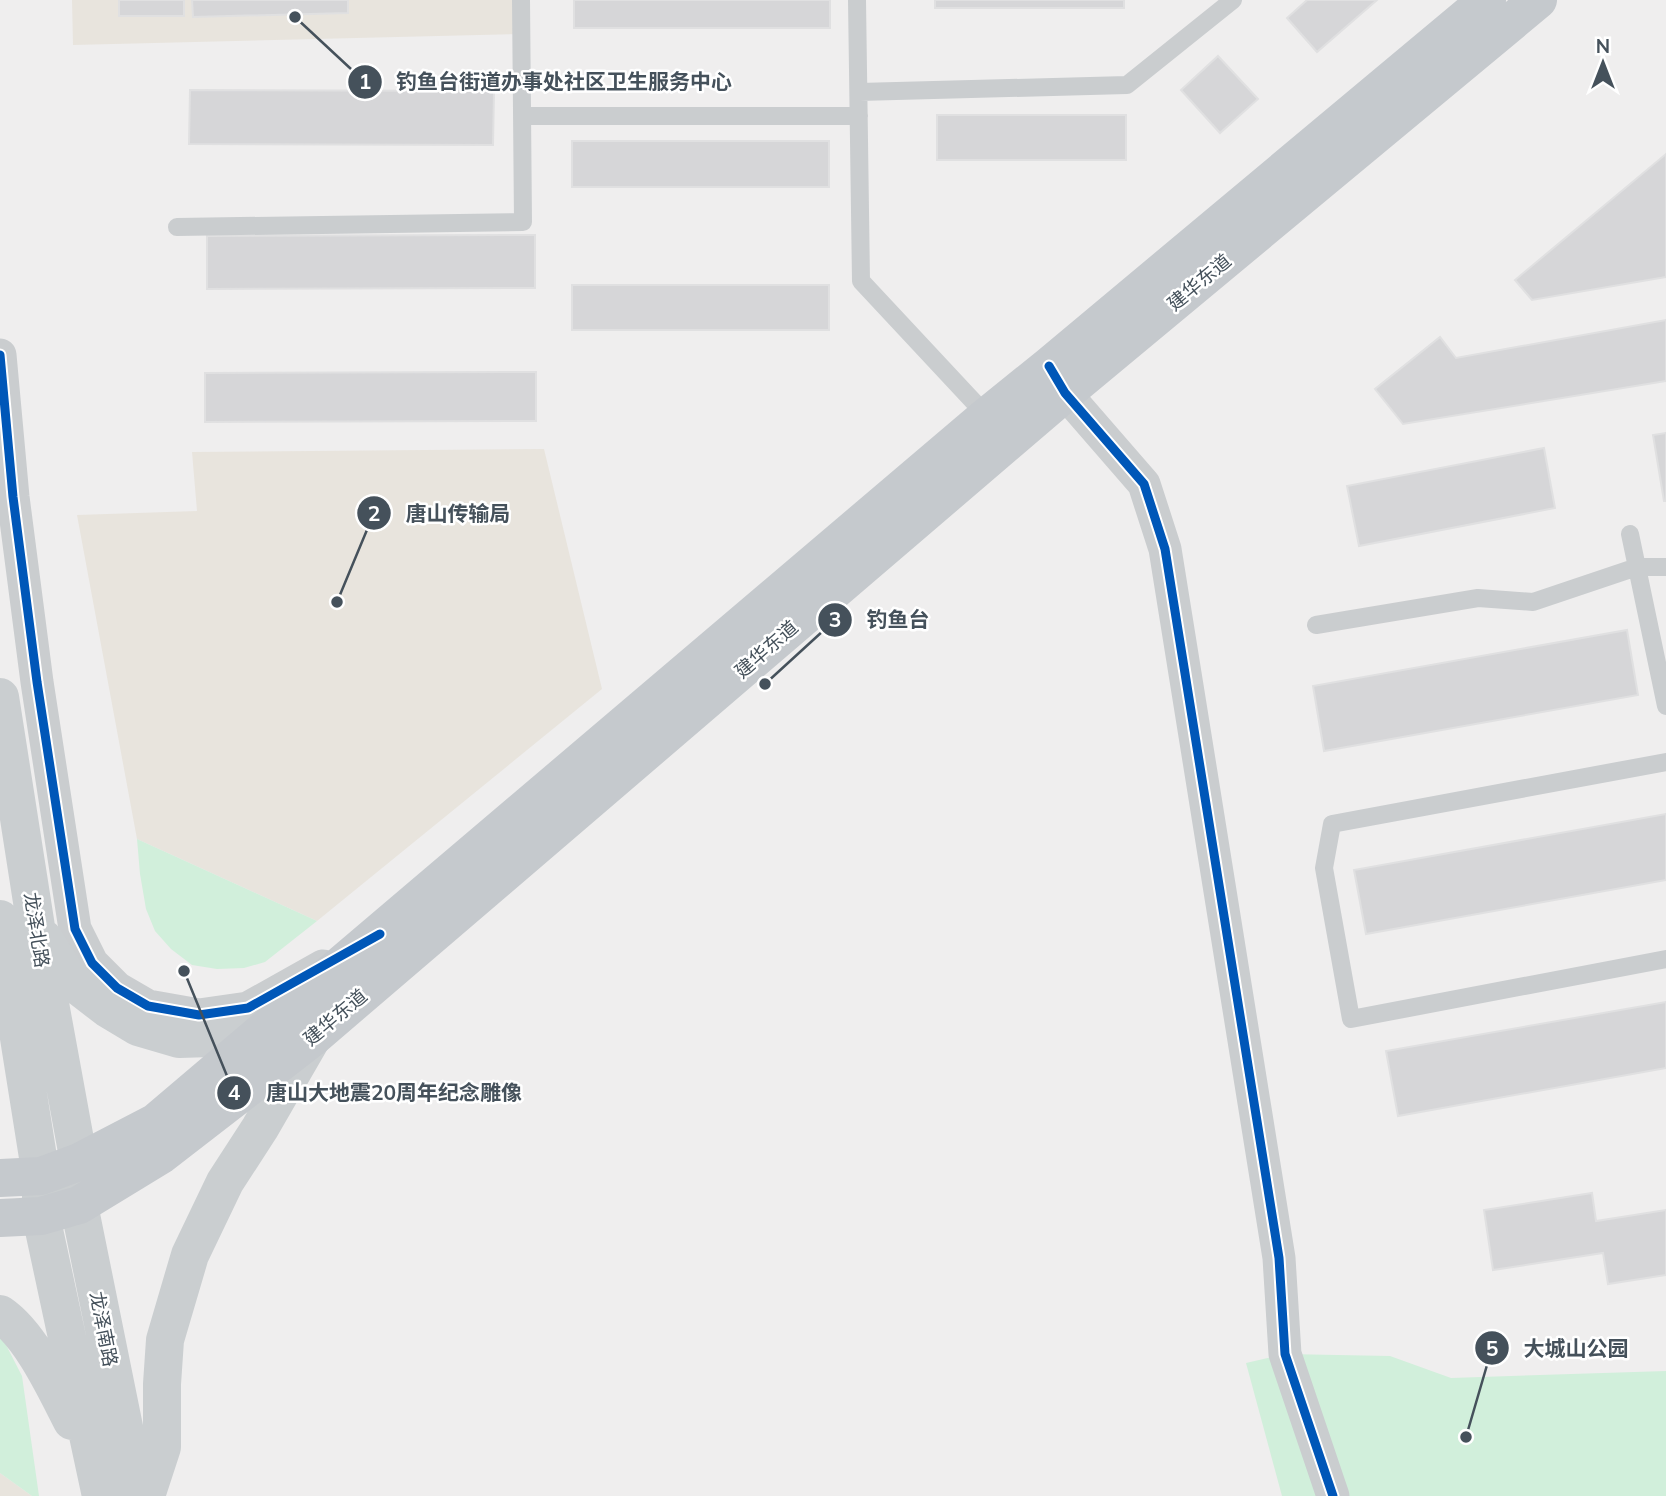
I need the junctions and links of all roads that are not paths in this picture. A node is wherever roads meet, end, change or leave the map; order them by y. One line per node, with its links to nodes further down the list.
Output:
1 (521, 0): 7 (lane)
2 (857, 0): 6 (lane)
3 (1233, 0): 6 (lane)
4 (1487, 0): 11 (main road, 建华东道)
5 (1538, 0): 11 (main road, 建华东道)
6 (859, 92): 8 (lane)
7 (522, 116): 8 (lane); 9 (lane)
8 (859, 116): 12 (lane)
9 (177, 227)
10 (0, 355): 21 (street)
11 (1057, 379): 12 (main road, 建华东道); 25 (main road, 建华东道); 36 (street)
12 (987, 416): 21 (main road, 建华东道)
13 (1630, 534): 14 (lane)
14 (1637, 567): 15 (lane); 16 (lane); 18 (lane)
15 (1666, 567)
16 (1317, 625)
17 (0, 697): 20 (main road, 龙泽北路)
18 (1666, 706)
19 (1666, 762): 22 (lane)
20 (18, 923): 21 (main road); 26 (main road, 龙泽北路); 27 (main road, 龙泽北路)
21 (380, 934): 26 (main road, 建华东道)
22 (1666, 959)
23 (0, 1011): 24 (main road)
24 (0, 1031)
25 (312, 1038): 29 (main road, 建华东道); 35 (main road)
26 (79, 1162): 27 (main road, 建华东道); 29 (main road, 龙泽南路)
27 (41, 1176): 28 (main road, 建华东道); 30 (main road, 龙泽南路)
28 (0, 1178)
29 (79, 1205): 30 (main road, 建华东道); 34 (main road, 龙泽南路)
30 (41, 1216): 31 (main road, 建华东道); 33 (main road, 龙泽南路)
31 (0, 1218)
32 (0, 1314): 33 (main road)
33 (99, 1496)
34 (138, 1496)
35 (146, 1496)
36 (1333, 1496)

